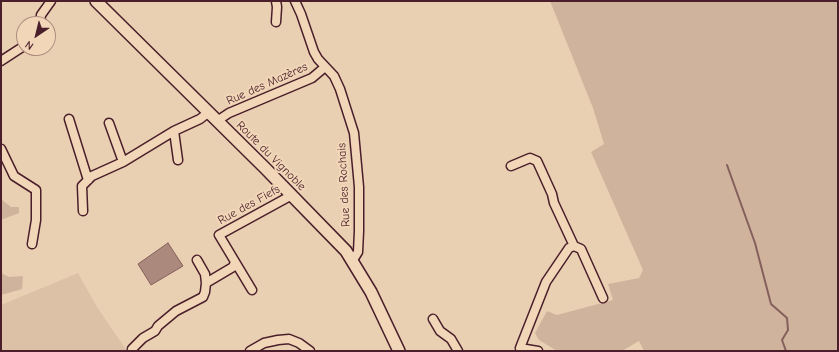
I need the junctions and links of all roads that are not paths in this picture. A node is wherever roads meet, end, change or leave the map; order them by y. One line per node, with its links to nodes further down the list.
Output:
1 (51, 1): 5 (street)
2 (96, 1): 10 (street, Route du Vignoble)
3 (276, 1): 6 (street)
4 (295, 1): 9 (street, Rue des Rochais)
5 (41, 16)
6 (276, 22)
7 (16, 51): 8 (street)
8 (1, 61)
9 (325, 67): 12 (street, Rue des Mazères); 25 (street, Rue des Rochais)
10 (209, 112): 12 (street, Route du Vignoble); 14 (street)
11 (69, 119): 19 (street)
12 (217, 121): 20 (street, Route du Vignoble)
13 (108, 123): 17 (street)
14 (174, 131): 16 (street); 17 (street)
15 (1, 149): 22 (street)
16 (178, 160)
17 (123, 162): 19 (street)
18 (511, 166): 23 (street)
19 (88, 180): 21 (street)
20 (292, 195): 25 (street, Route du Vignoble); 26 (street, Rue des Fiefs)
21 (83, 211)
22 (32, 244)
23 (574, 246): 29 (street); 32 (street)
24 (198, 260): 27 (street)
25 (353, 260): 35 (street, Route du Vignoble)
26 (235, 262): 27 (street); 28 (street)
27 (206, 283): 31 (street)
28 (252, 290)
29 (603, 298)
30 (433, 319): 36 (street)
31 (132, 349)
32 (518, 350): 37 (street)
33 (250, 351): 34 (street)
34 (310, 351)
35 (399, 351)
36 (458, 351)
37 (538, 351)

